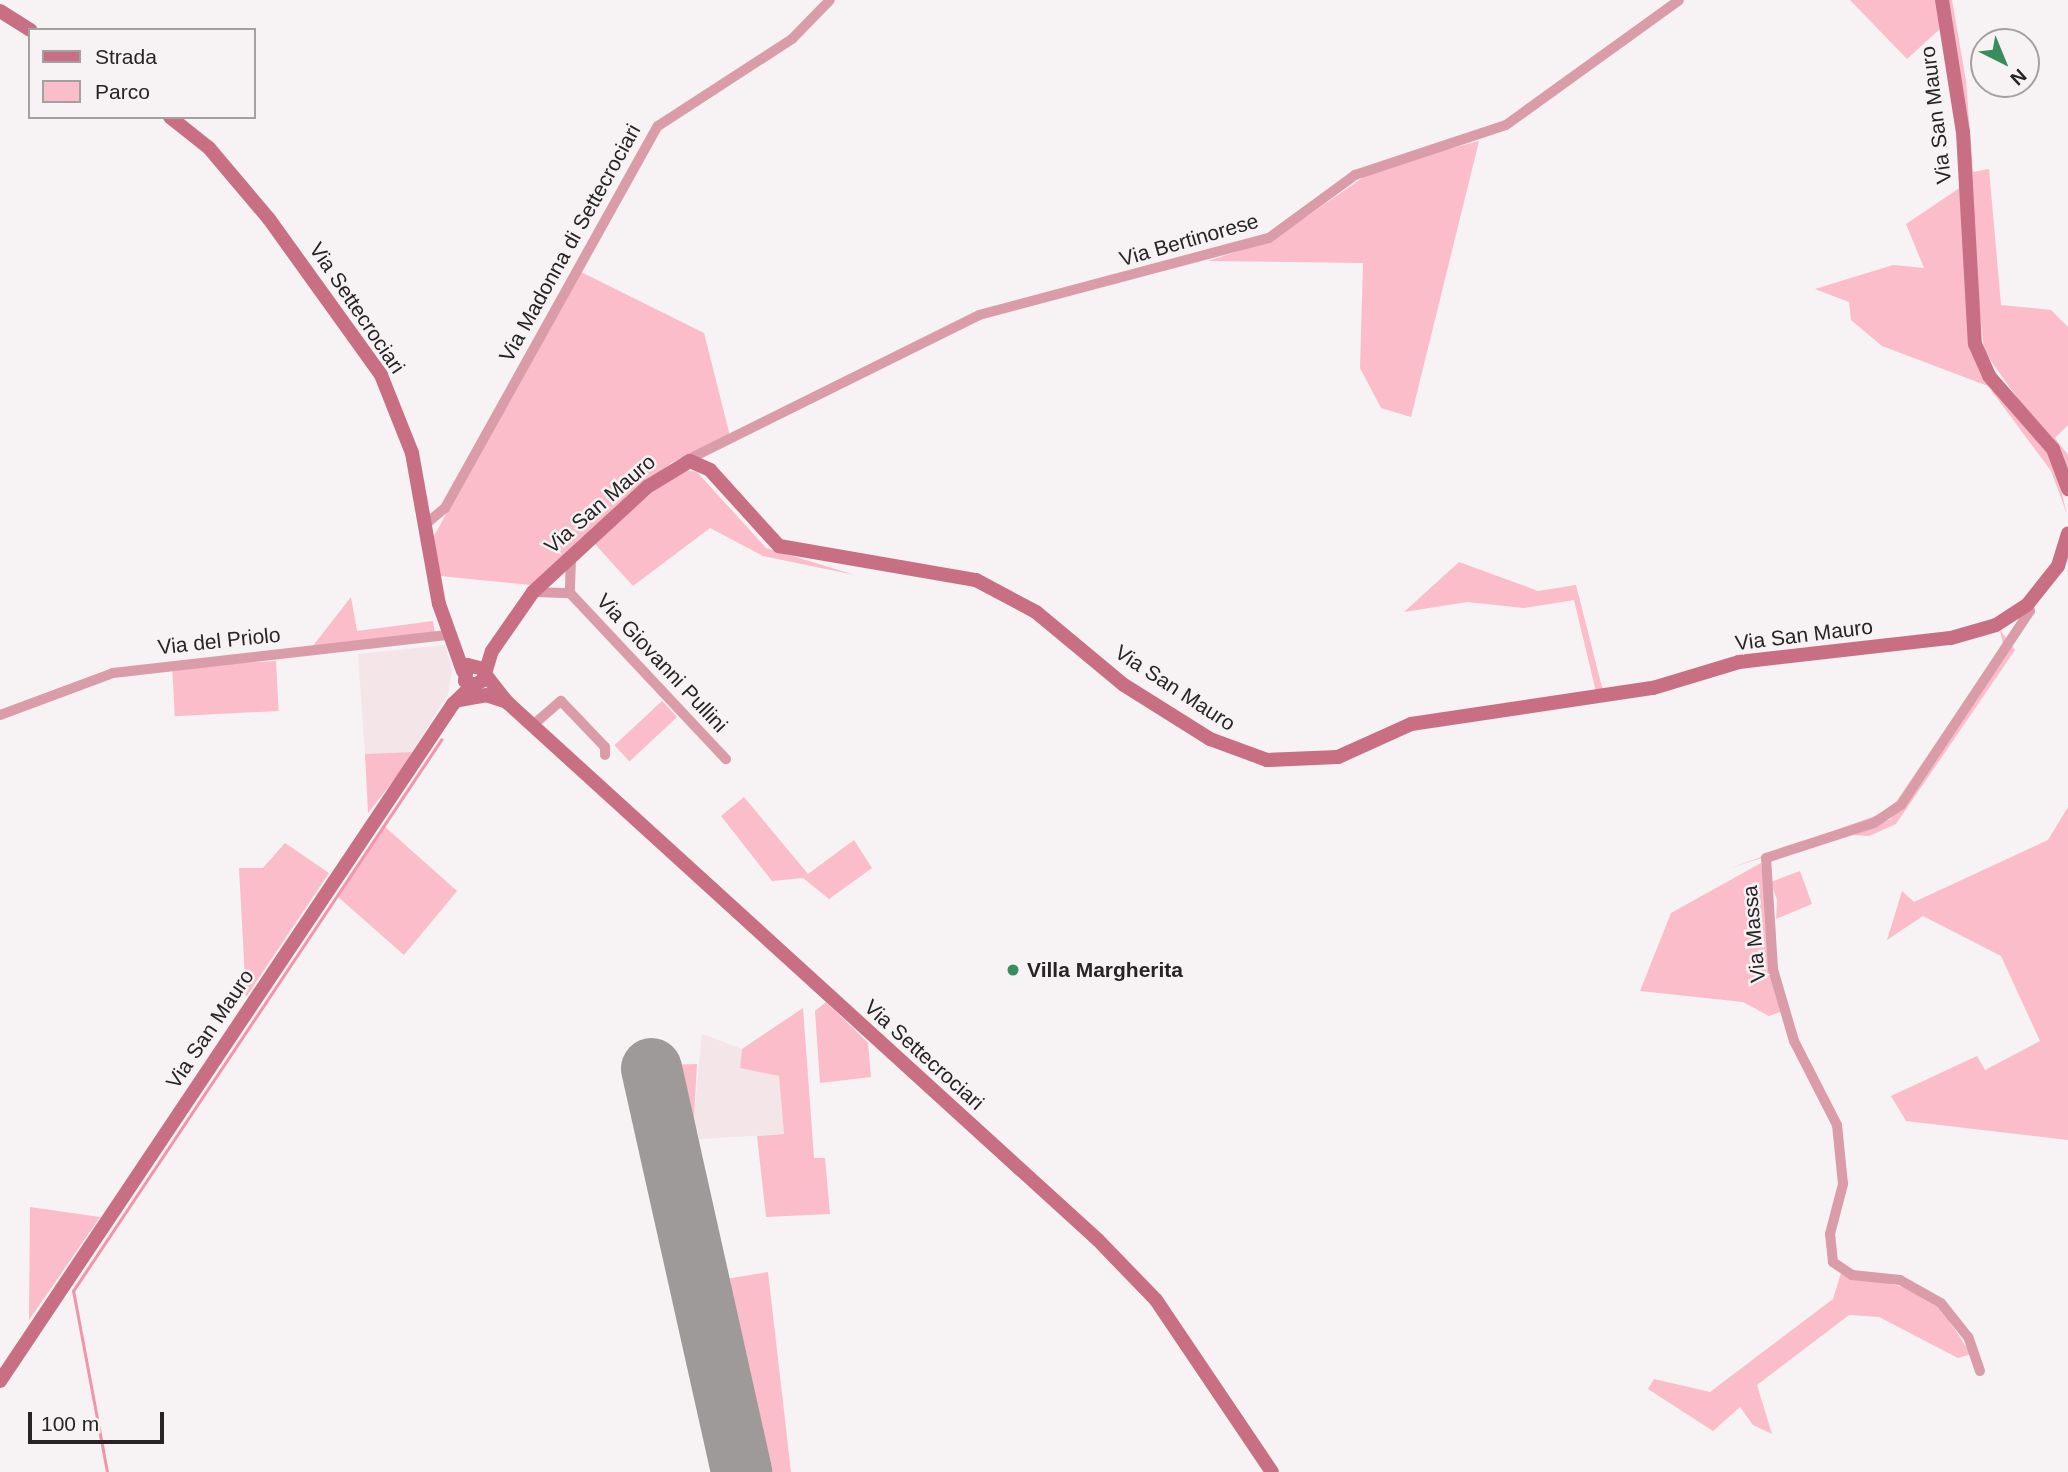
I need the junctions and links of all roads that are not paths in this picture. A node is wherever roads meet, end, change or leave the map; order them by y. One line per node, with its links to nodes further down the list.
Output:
1 (830, 0): 9 (street, Via Madonna di Settecrociari)
2 (1679, 0): 7 (street, Via Bertinorese)
3 (1942, 0): 8 (main road, Via San Mauro)
4 (0, 11): 5 (main road)
5 (28, 29)
6 (173, 119): 9 (main road, Via Settecrociari)
7 (680, 464): 11 (main road, Via San Mauro); 15 (main road, Via San Mauro)
8 (2068, 489)
9 (427, 523): 16 (main road, Via Settecrociari)
10 (2068, 533): 15 (main road, Via San Mauro)
11 (572, 556): 12 (main road, Via San Mauro); 13 (street)
12 (552, 575): 13 (street, Via Giovanni Pullini); 14 (main road, Via San Mauro)
13 (565, 589): 14 (street); 23 (street, Via Giovanni Pullini)
14 (533, 592): 17 (main road, Via San Mauro)
15 (2027, 605): 24 (street, Via Massa)
16 (451, 640): 17 (main road, Via Settecrociari); 20 (street, Via del Priolo)
17 (474, 674): 18 (main road, Via San Mauro); 19 (main road, Via Settecrociari)
18 (456, 701): 19 (main road); 25 (main road, Via San Mauro)
19 (508, 702): 21 (main road, Via Settecrociari)
20 (0, 715)
21 (533, 725): 22 (street); 26 (main road, Via Settecrociari)
22 (605, 755)
23 (726, 759)
24 (1980, 1371)
25 (0, 1381)
26 (1272, 1472)

